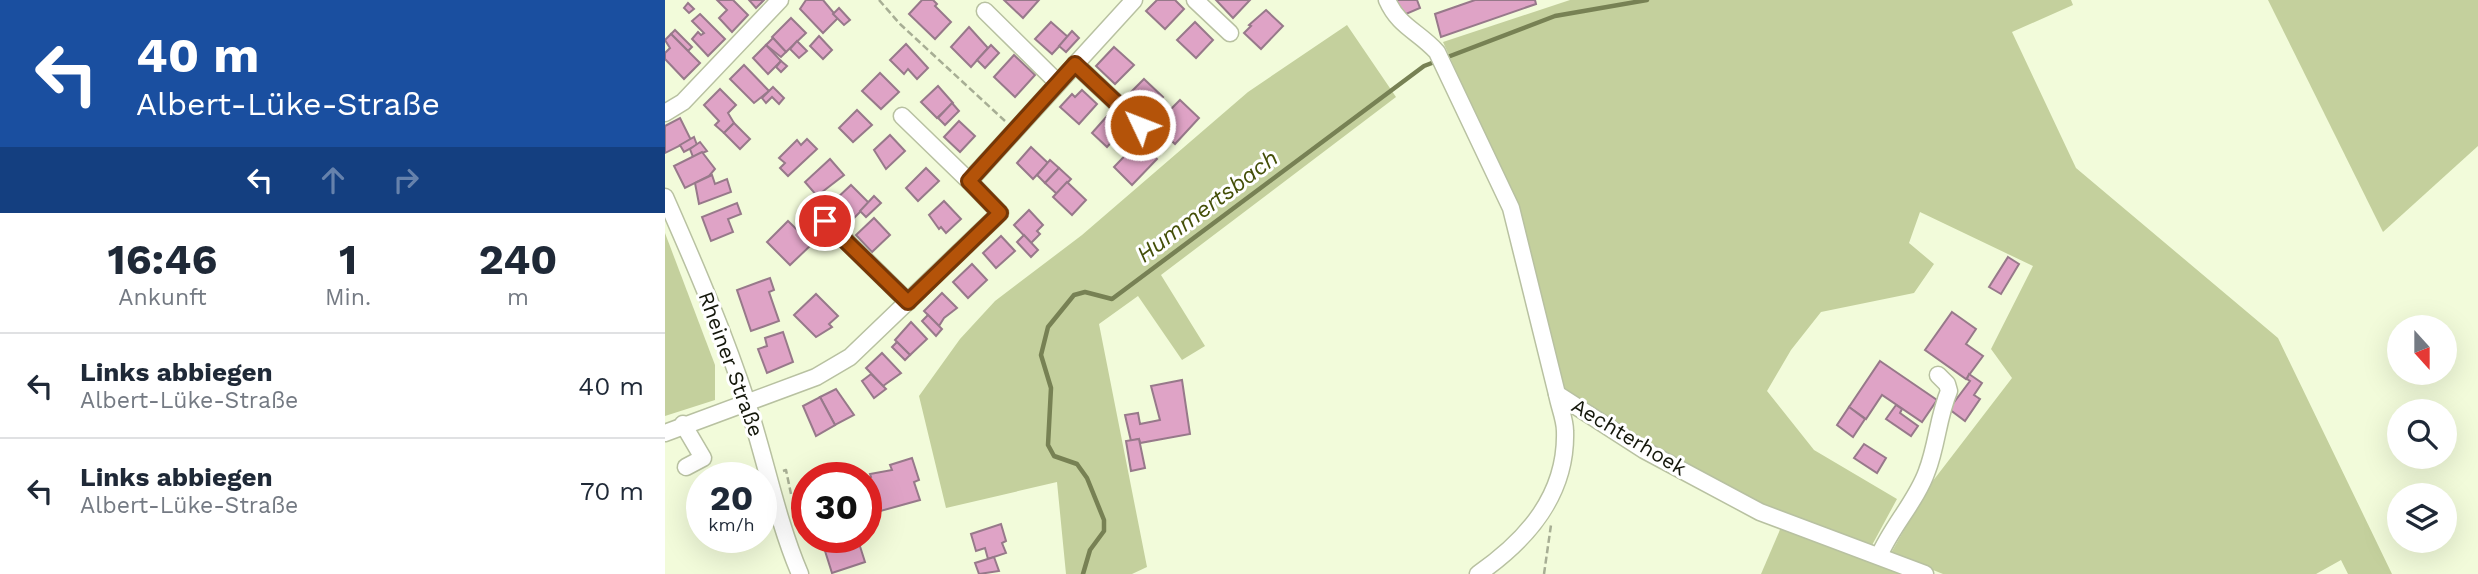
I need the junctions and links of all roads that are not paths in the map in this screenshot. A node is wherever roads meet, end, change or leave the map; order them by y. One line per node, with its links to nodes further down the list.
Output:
1 (780, 0): 9 (street)
2 (1134, 0): 7 (street)
3 (1195, 0): 6 (street)
4 (1387, 0): 17 (street, Aechterhoek)
5 (985, 11): 8 (street)
6 (1230, 33)
7 (1075, 64): 8 (street); 11 (street)
8 (1058, 83): 12 (street)
9 (665, 113)
10 (902, 116): 12 (street)
11 (1140, 125)
12 (969, 181): 15 (street)
13 (665, 197): 18 (street, Rheiner Straße)
14 (825, 221): 15 (street)
15 (908, 302): 18 (street)
16 (1938, 374): 22 (street)
17 (1557, 394): 22 (street, Aechterhoek); 24 (street)
18 (746, 401): 19 (street); 23 (street, Rheiner Straße)
19 (683, 424): 20 (street); 21 (street)
20 (665, 433)
21 (695, 462)
22 (1879, 556): 25 (street, Aechterhoek)
23 (800, 574)
24 (1478, 574)
25 (1925, 574)

